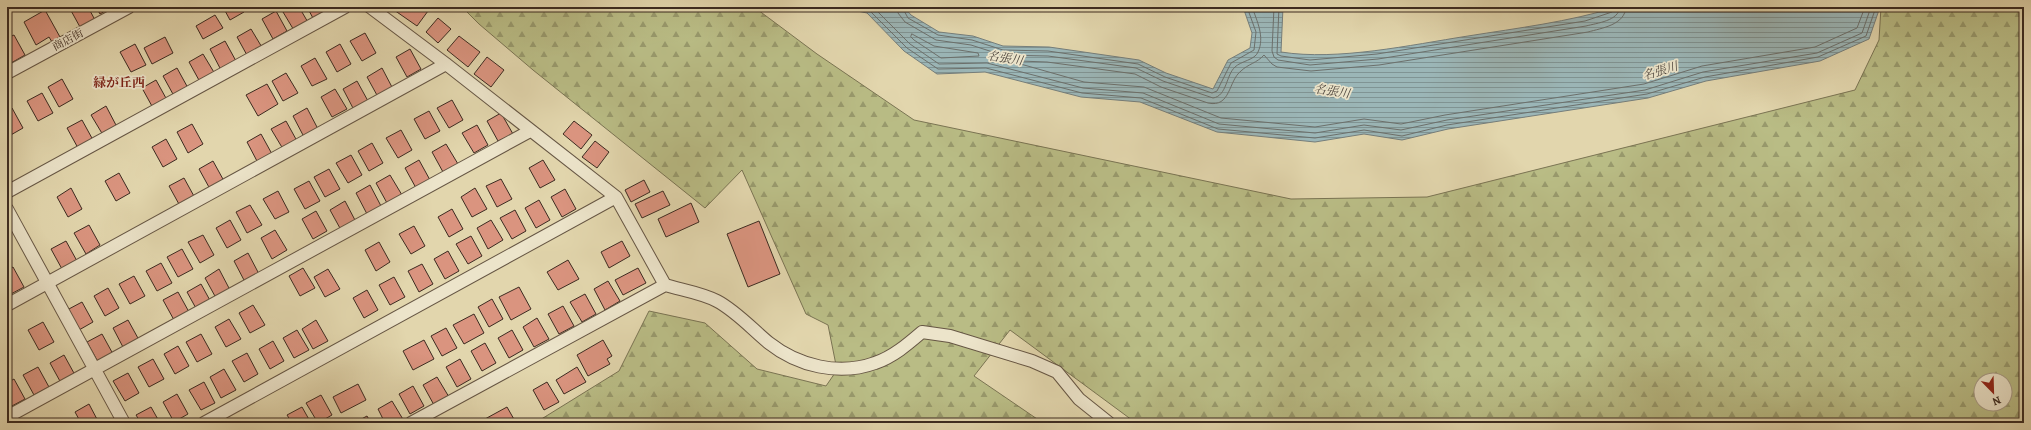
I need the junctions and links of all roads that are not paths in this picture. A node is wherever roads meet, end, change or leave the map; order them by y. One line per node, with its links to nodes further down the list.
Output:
1 (129, 7): 5 (street, 商店街)
2 (345, 7): 7 (street)
3 (370, 7): 4 (street)
4 (446, 64): 6 (street); 10 (street)
5 (7, 73)
6 (530, 131): 8 (street); 13 (street)
7 (7, 192)
8 (616, 197): 11 (street); 16 (street)
9 (7, 209): 10 (street)
10 (47, 283): 12 (street); 13 (street)
11 (665, 285): 17 (street); 18 (street)
12 (7, 305)
13 (94, 370): 14 (street); 15 (street)
14 (7, 417)
15 (124, 423)
16 (204, 423)
17 (411, 423)
18 (1109, 423)

